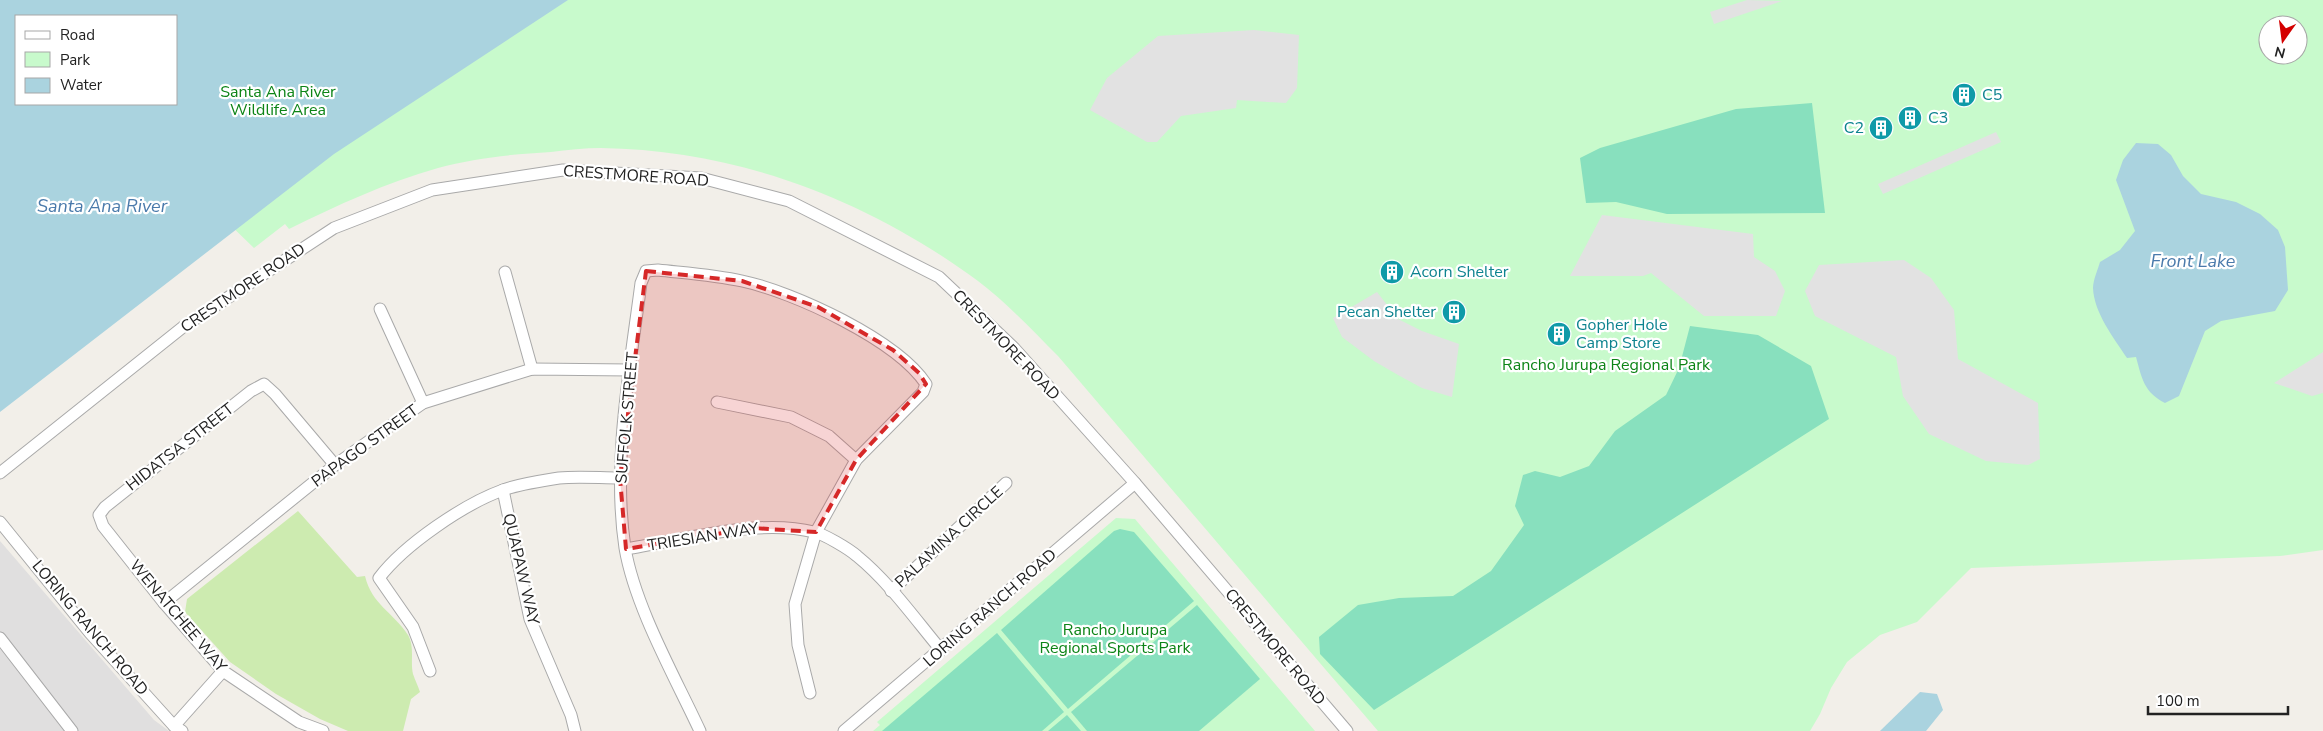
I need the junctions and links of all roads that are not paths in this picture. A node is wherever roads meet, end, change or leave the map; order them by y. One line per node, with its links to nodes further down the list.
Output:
1 (505, 272): 3 (street)
2 (380, 309): 6 (street)
3 (532, 369): 4 (street, PAPAGO STREET); 6 (street, PAPAGO STREET)
4 (630, 370): 7 (street, SUFFOLK STREET); 10 (street, SUFFOLK STREET)
5 (717, 402): 7 (street)
6 (423, 403): 8 (street, PAPAGO STREET)
7 (856, 460): 16 (street)
8 (335, 466): 14 (street, HIDATSA STREET); 19 (street, PAPAGO STREET)
9 (0, 473): 12 (street, CRESTMORE ROAD)
10 (620, 478): 13 (street); 17 (street, SUFFOLK STREET)
11 (1006, 483): 18 (street, PALAMINA CIRCLE)
12 (1135, 483): 21 (street, LORING RANCH ROAD); 31 (street, CRESTMORE ROAD)
13 (503, 490): 22 (street); 28 (street, QUAPAW WAY)
14 (99, 515): 19 (street, WENATCHEE WAY)
15 (0, 522): 25 (street, LORING RANCH ROAD)
16 (816, 532): 17 (street, TRIESIAN WAY); 18 (street, TRIESIAN WAY); 24 (street)
17 (626, 549): 29 (street, SUFFOLK STREET)
18 (891, 591): 21 (street, TRIESIAN WAY)
19 (164, 603): 23 (street, WENATCHEE WAY)
20 (0, 638): 26 (street)
21 (941, 650): 30 (street, LORING RANCH ROAD)
22 (430, 671)
23 (223, 672): 25 (street); 27 (street, WENATCHEE WAY)
24 (810, 693)
25 (178, 728)
26 (72, 731)
27 (323, 731)
28 (575, 731)
29 (700, 731)
30 (844, 731)
31 (1347, 731)

